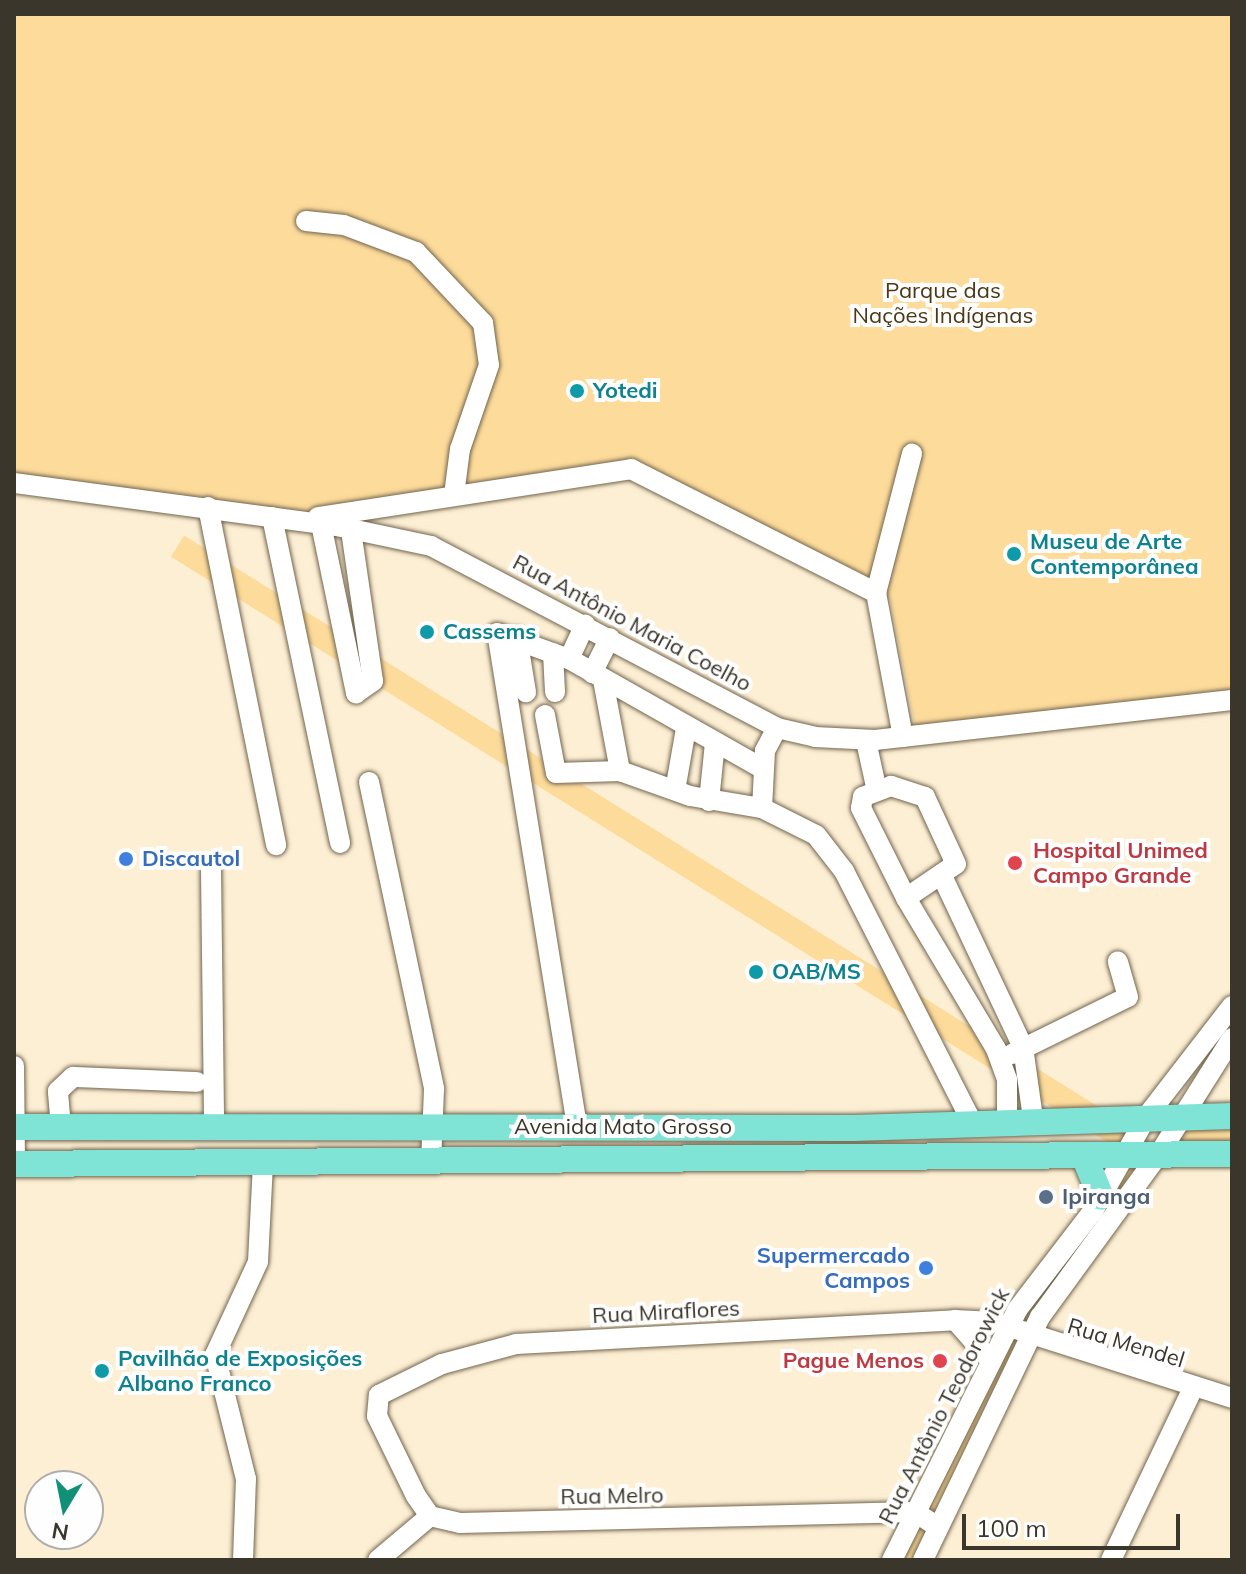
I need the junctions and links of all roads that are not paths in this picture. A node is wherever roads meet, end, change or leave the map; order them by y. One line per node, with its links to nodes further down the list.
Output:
1 (306, 221): 4 (street)
2 (912, 454): 10 (street)
3 (14, 483): 5 (street, Rua Antônio Maria Coelho)
4 (454, 495): 7 (street); 10 (street)
5 (208, 507): 6 (street, Rua Antônio Maria Coelho); 33 (street)
6 (272, 517): 7 (street, Rua Antônio Maria Coelho); 32 (street)
7 (299, 521): 8 (street, Rua Antônio Maria Coelho)
8 (321, 524): 9 (street, Rua Antônio Maria Coelho); 9 (street)
9 (351, 530): 11 (street, Rua Antônio Maria Coelho)
10 (876, 593): 22 (street)
11 (585, 624): 13 (street, Rua Antônio Maria Coelho); 14 (street)
12 (517, 637): 14 (street); 16 (street); 49 (street)
13 (610, 638): 15 (street); 21 (street, Rua Antônio Maria Coelho)
14 (561, 656): 15 (street); 17 (street)
15 (598, 677): 20 (street); 26 (street)
16 (526, 692)
17 (555, 692)
18 (1232, 700): 22 (street, Rua Antônio Maria Coelho)
19 (545, 715): 26 (street)
20 (686, 728): 24 (street); 28 (street)
21 (777, 728): 23 (street, Rua Antônio Maria Coelho); 25 (street)
22 (903, 737): 23 (street, Rua Antônio Maria Coelho)
23 (870, 740): 29 (street)
24 (715, 743): 25 (street); 30 (street)
25 (762, 768): 31 (street)
26 (620, 771): 28 (street)
27 (369, 782): 53 (street)
28 (676, 785): 30 (street)
29 (884, 789): 35 (street); 36 (street)
30 (709, 801): 31 (street)
31 (762, 808): 48 (street)
32 (340, 843)
33 (276, 845)
34 (211, 870): 52 (street)
35 (943, 878): 36 (street); 40 (street)
36 (906, 898): 41 (street)
37 (1118, 961): 40 (street)
38 (1232, 1006): 44 (street, Rua Antônio Teodorowick)
39 (1232, 1038): 45 (street, Rua Antônio Teodorowick)
40 (1023, 1047): 41 (street); 47 (street)
41 (1001, 1060): 47 (street)
42 (14, 1066): 50 (street)
43 (197, 1082): 51 (street)
44 (1147, 1116): 45 (main road, Avenida Mato Grosso); 47 (main road, Avenida Mato Grosso); 58 (street, Rua Antônio Teodorowick)
45 (1177, 1116): 46 (main road, Avenida Mato Grosso); 55 (street, Rua Antônio Teodorowick)
46 (1232, 1116)
47 (1020, 1118): 48 (main road, Avenida Mato Grosso)
48 (972, 1122): 54 (main road, Avenida Mato Grosso)
49 (577, 1126): 53 (main road, Avenida Mato Grosso); 54 (main road, Avenida Mato Grosso)
50 (14, 1127): 51 (main road, Avenida Mato Grosso); 60 (street)
51 (61, 1127): 52 (main road, Avenida Mato Grosso)
52 (214, 1128): 53 (main road, Avenida Mato Grosso)
53 (436, 1128): 62 (street)
54 (853, 1128): 59 (main road)
55 (1159, 1154): 56 (main road, Avenida Mato Grosso); 58 (main road, Avenida Mato Grosso); 65 (street, Rua Antônio Teodorowick)
56 (1232, 1154)
57 (1084, 1156): 58 (main road, Avenida Mato Grosso); 59 (main road, Avenida Mato Grosso); 63 (main road)
58 (1124, 1156): 63 (street, Rua Antônio Teodorowick)
59 (824, 1160): 62 (main road, Avenida Mato Grosso)
60 (15, 1164): 61 (main road, Avenida Mato Grosso)
61 (263, 1164): 62 (main road, Avenida Mato Grosso); 75 (street)
62 (431, 1164)
63 (1101, 1197): 64 (street, Rua Antônio Teodorowick)
64 (1066, 1243): 65 (street); 67 (street, Rua Antônio Teodorowick)
65 (1068, 1279): 68 (street, Rua Antônio Teodorowick)
66 (955, 1320): 67 (street, Rua Miraflores); 69 (street); 73 (street, Rua Miraflores)
67 (1008, 1327): 68 (street, Rua Mendel); 69 (street, Rua Antônio Teodorowick)
68 (1030, 1339): 70 (street, Rua Mendel); 74 (street, Rua Antônio Teodorowick)
69 (991, 1361): 72 (street, Rua Antônio Teodorowick)
70 (1193, 1388): 71 (street, Rua Mendel); 79 (street)
71 (1232, 1398)
72 (915, 1512): 73 (street, Rua Melro); 74 (street); 77 (street, Rua Antônio Teodorowick)
73 (430, 1516): 76 (street)
74 (938, 1527): 78 (street, Rua Antônio Teodorowick)
75 (243, 1560)
76 (378, 1560)
77 (892, 1560)
78 (923, 1560)
79 (1111, 1560)

